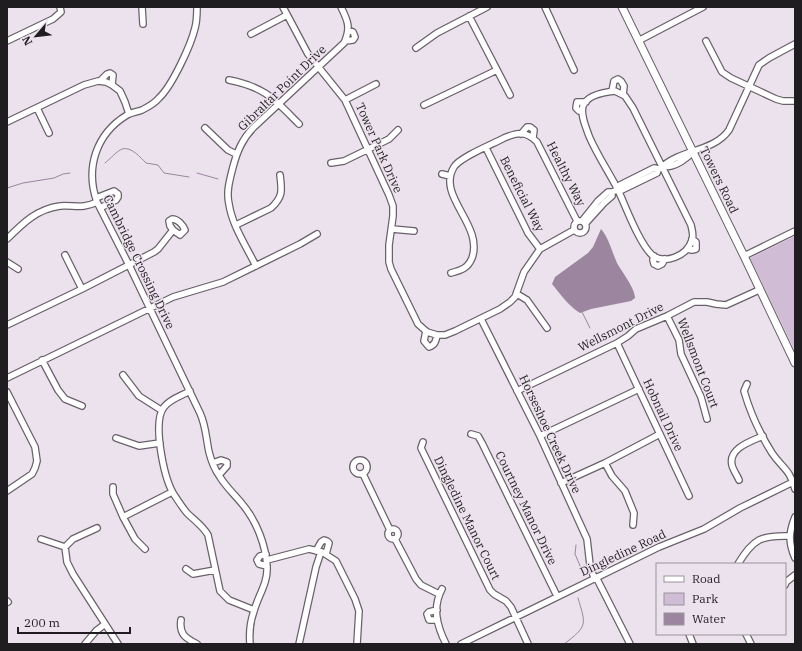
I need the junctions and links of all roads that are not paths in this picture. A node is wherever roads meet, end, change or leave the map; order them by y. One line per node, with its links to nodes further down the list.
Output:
1 (60, 7): 14 (street)
2 (142, 7): 12 (street)
3 (197, 7): 35 (street, Cambridge Crossing Drive)
4 (283, 7): 10 (street, Tower Park Drive)
5 (341, 7): 19 (street, Gibraltar Point Drive)
6 (487, 7): 11 (street)
7 (545, 7): 21 (street)
8 (622, 7): 15 (main road, Towers Road)
9 (703, 7): 15 (street)
10 (288, 15): 13 (street); 19 (street, Tower Park Drive)
11 (469, 16): 18 (street); 20 (street)
12 (143, 24)
13 (251, 34)
14 (7, 41)
15 (638, 41): 43 (main road, Towers Road)
16 (706, 41): 26 (street)
17 (795, 44): 26 (street)
18 (416, 48)
19 (318, 67): 30 (street, Tower Park Drive); 32 (street, Gibraltar Point Drive)
20 (497, 70): 28 (street); 33 (street)
21 (574, 70)
22 (229, 80): 32 (street)
23 (100, 81): 25 (street); 25 (street); 34 (street)
24 (376, 84): 30 (street)
25 (112, 85): 35 (street)
26 (749, 86): 31 (street); 43 (street)
27 (612, 91): 29 (street); 29 (street); 50 (street)
28 (510, 95)
29 (623, 95): 46 (street)
30 (345, 100): 42 (street, Tower Park Drive)
31 (795, 101)
32 (279, 104): 37 (street); 44 (street, Gibraltar Point Drive)
33 (424, 105)
34 (37, 108): 36 (street); 40 (street)
35 (129, 114): 51 (street, Cambridge Crossing Drive)
36 (7, 122)
37 (299, 124)
38 (205, 128): 44 (street)
39 (398, 130): 42 (street)
40 (49, 133)
41 (486, 148): 49 (street, Healthy Way); 53 (street, Healthy Way); 62 (street, Beneficial Way)
42 (368, 150): 45 (street); 55 (street, Tower Park Drive)
43 (693, 152): 46 (street); 64 (main road, Towers Road)
44 (236, 154): 54 (street, Gibraltar Point Drive)
45 (331, 163)
46 (660, 168): 50 (street); 50 (street)
47 (442, 174): 49 (street)
48 (280, 175): 54 (street)
49 (450, 176): 69 (street)
50 (615, 191): 53 (street)
51 (96, 200): 52 (street, Cambridge Crossing Drive); 52 (street); 61 (street)
52 (100, 208): 66 (street, Cambridge Crossing Drive)
53 (581, 222): 57 (street); 57 (street)
54 (236, 225): 67 (street, Gibraltar Point Drive)
55 (392, 229): 58 (street); 78 (street, Tower Park Drive)
56 (173, 230): 66 (street)
57 (574, 230): 62 (street)
58 (414, 231)
59 (795, 231): 64 (street)
60 (317, 234): 67 (street)
61 (7, 239)
62 (540, 249): 72 (street)
63 (65, 255): 70 (street)
64 (744, 256): 71 (main road, Towers Road)
65 (7, 262): 68 (street)
66 (129, 265): 70 (street); 73 (street, Cambridge Crossing Drive)
67 (256, 266): 73 (street)
68 (18, 269)
69 (451, 273)
70 (82, 289): 76 (street)
71 (759, 290): 74 (street, Wellsmont Drive); 82 (main road, Towers Road)
72 (517, 294): 75 (street, Tower Park Drive); 77 (street)
73 (150, 308): 81 (street); 87 (street, Cambridge Crossing Drive)
74 (667, 316): 80 (street, Wellsmont Drive); 92 (street, Wellsmont Court)
75 (481, 319): 79 (street, Tower Park Drive); 88 (street, Horseshoe Creek Drive)
76 (7, 325)
77 (547, 328)
78 (426, 331): 79 (street, Tower Park Drive); 79 (street, Tower Park Drive)
79 (437, 335)
80 (617, 343): 86 (street, Hobnail Drive); 88 (street, Wellsmont Drive)
81 (42, 360): 84 (street); 90 (street)
82 (795, 363)
83 (123, 375): 91 (street)
84 (7, 378)
85 (747, 384): 96 (street)
86 (639, 389): 94 (street, Hobnail Drive); 95 (street)
87 (190, 391): 91 (street); 100 (street, Cambridge Crossing Drive)
88 (517, 391): 95 (street, Horseshoe Creek Drive)
89 (7, 392): 109 (street)
90 (82, 406)
91 (161, 410): 99 (street)
92 (707, 419)
93 (471, 434): 129 (street, Courtney Manor Drive)
94 (660, 434): 101 (street); 111 (street, Hobnail Drive)
95 (540, 436): 106 (street, Horseshoe Creek Drive)
96 (763, 436): 104 (street); 105 (street)
97 (116, 438): 99 (street)
98 (423, 442): 132 (street, Dingledine Manor Court)
99 (160, 443): 110 (street)
100 (213, 463): 103 (street, Cambridge Crossing Drive); 103 (street)
101 (605, 463): 106 (street); 114 (street)
102 (363, 474): 131 (street)
103 (219, 475): 122 (street, Cambridge Crossing Drive)
104 (739, 480)
105 (794, 482): 108 (street); 127 (street, Dingledine Road)
106 (561, 483): 127 (street, Horseshoe Creek Drive)
107 (114, 487): 112 (street)
108 (795, 489)
109 (7, 492)
110 (172, 492): 112 (street); 125 (street)
111 (689, 496)
112 (123, 517): 119 (street)
113 (795, 517): 116 (street)
114 (633, 525)
115 (97, 528): 118 (street)
116 (790, 536): 121 (street); 123 (street)
117 (41, 539): 118 (street)
118 (65, 547): 135 (street)
119 (145, 549)
120 (321, 552): 122 (street); 142 (street); 143 (street)
121 (795, 558)
122 (267, 560): 130 (street, Cambridge Crossing Drive)
123 (739, 563)
124 (186, 569): 125 (street)
125 (215, 570): 130 (street)
126 (795, 575): 128 (street)
127 (596, 577): 129 (street, Dingledine Road); 147 (street, Horseshoe Creek Drive)
128 (786, 582)
129 (557, 596): 132 (street, Dingledine Road)
130 (254, 610): 141 (street, Cambridge Crossing Drive)
131 (437, 610): 134 (street); 134 (street)
132 (515, 618): 145 (street, Dingledine Road); 146 (street, Dingledine Manor Court)
133 (181, 620): 140 (street)
134 (436, 620): 144 (street)
135 (105, 624): 138 (street); 139 (street)
136 (690, 635): 148 (street)
137 (746, 635): 149 (street)
138 (86, 644)
139 (118, 644)
140 (195, 644)
141 (250, 644)
142 (299, 644)
143 (357, 644)
144 (446, 644)
145 (460, 644)
146 (528, 644)
147 (630, 644)
148 (694, 644)
149 (751, 644)

